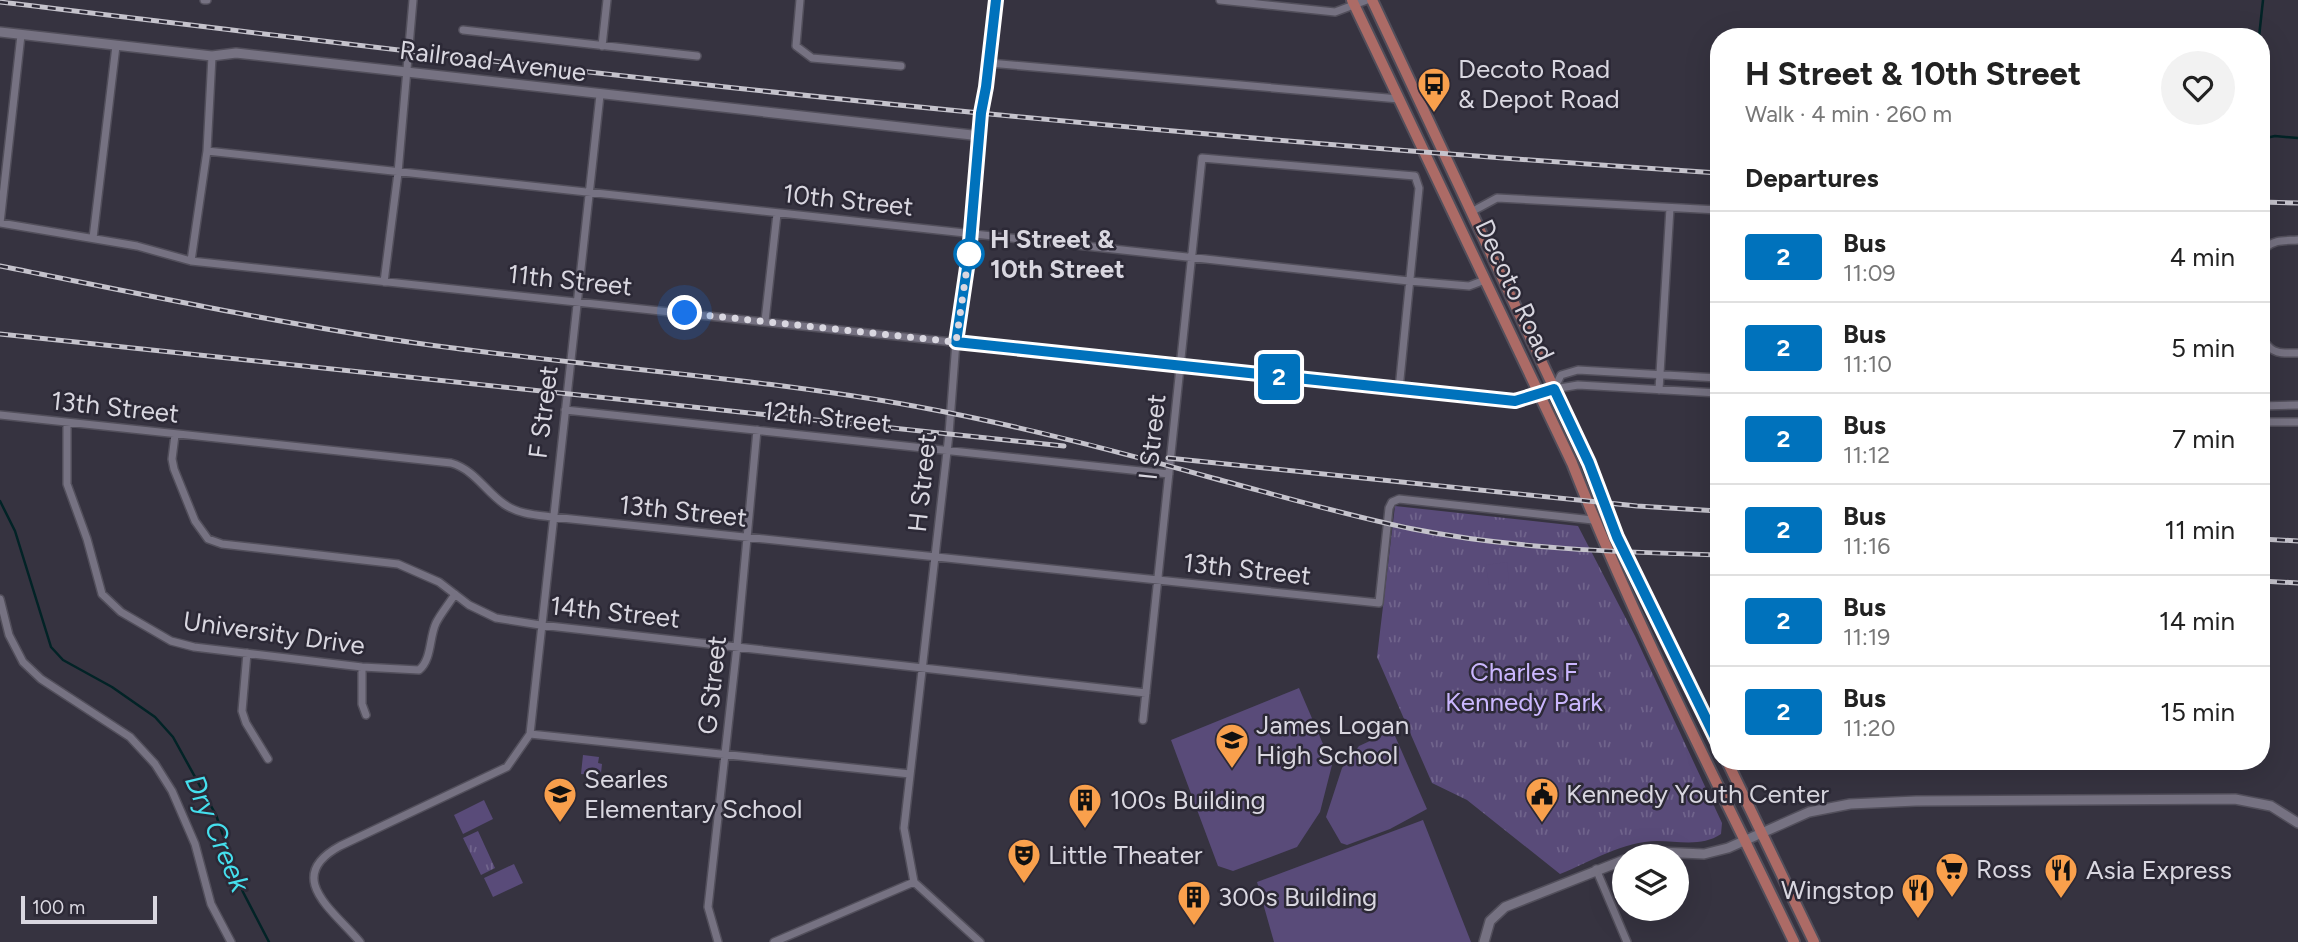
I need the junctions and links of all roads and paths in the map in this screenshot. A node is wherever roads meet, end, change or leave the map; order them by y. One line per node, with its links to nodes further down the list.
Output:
1 (413, 0): 18 (street)
2 (607, 0): 13 (street)
3 (800, 0): 17 (street)
4 (996, 0): 16 (street, H Street)
5 (1220, 0): 8 (street)
6 (1367, 0): 8 (street)
7 (1372, 0): 27 (main road, Decoto Road)
8 (1353, 3): 20 (main road, Decoto Road)
9 (463, 30): 13 (street)
10 (0, 32): 11 (street, Railroad Avenue)
11 (21, 34): 12 (street, Railroad Avenue); 29 (street)
12 (116, 46): 14 (street, Railroad Avenue); 31 (street)
13 (602, 46): 15 (street)
14 (212, 56): 18 (street, Railroad Avenue); 22 (street)
15 (697, 57)
16 (989, 63): 20 (street); 21 (street, H Street)
17 (901, 66)
18 (405, 72): 19 (street, Railroad Avenue); 23 (street)
19 (600, 95): 21 (street, Railroad Avenue); 24 (street, F Street)
20 (1399, 99): 36 (main road, Decoto Road)
21 (981, 136): 30 (street, H Street)
22 (207, 151): 23 (street, 10th Street); 35 (street)
23 (398, 173): 24 (street, 10th Street); 38 (street)
24 (589, 192): 28 (street, 10th Street); 39 (street, F Street)
25 (1670, 208): 26 (street); 27 (street); 45 (street)
26 (1710, 210)
27 (1473, 211): 48 (main road, Decoto Road)
28 (777, 214): 30 (street, 10th Street); 40 (street)
29 (0, 223): 31 (street, 11th Street)
30 (971, 233): 34 (street, 10th Street); 41 (street, H Street)
31 (93, 238): 35 (street, 11th Street)
32 (2298, 240): 33 (street)
33 (2270, 244)
34 (1192, 257): 37 (street, 10th Street); 37 (street, I Street); 44 (street, I Street)
35 (191, 261): 38 (street, 11th Street)
36 (1485, 280): 37 (street, 10th Street); 51 (main road, Decoto Road)
37 (1409, 281): 47 (street)
38 (384, 282): 39 (street, 11th Street)
39 (577, 302): 40 (street, 11th Street); 54 (street, F Street)
40 (765, 321): 41 (street, 11th Street)
41 (956, 342): 44 (street, 11th Street); 61 (street, H Street)
42 (2270, 349): 43 (street)
43 (2298, 353)
44 (1180, 366): 47 (street, 11th Street); 62 (street, I Street)
45 (1660, 375): 46 (street, 11th Street); 48 (street, 11th Street); 49 (street)
46 (1710, 378)
47 (1399, 389): 51 (street, 11th Street)
48 (1554, 389): 49 (street, 11th Street); 51 (street, 11th Street); 78 (main road, Decoto Road)
49 (1659, 390): 50 (street, 11th Street)
50 (1710, 393)
51 (1540, 395): 64 (main road, Decoto Road)
52 (2298, 405): 53 (street)
53 (2270, 406)
54 (565, 410): 59 (street, 12th Street); 63 (street, F Street)
55 (0, 415): 58 (street, 13th Street)
56 (2270, 422): 57 (street)
57 (2298, 422)
58 (67, 423): 60 (street, 13th Street); 72 (street, University Drive)
59 (757, 430): 61 (street, 12th Street); 65 (street, G Street)
60 (175, 435): 63 (street, 13th Street); 68 (street, 14th Street)
61 (946, 451): 62 (street, 12th Street); 66 (street, H Street)
62 (1169, 474): 67 (street, I Street)
63 (552, 517): 65 (street, 13th Street); 70 (street, F Street)
64 (1593, 520): 67 (street, 13th Street); 82 (main road, Decoto Road)
65 (747, 539): 66 (street, 13th Street); 71 (street, G Street)
66 (934, 558): 67 (street, 13th Street); 74 (street, H Street)
67 (1159, 581): 75 (street, I Street)
68 (455, 594): 70 (street, 14th Street); 73 (street, University Drive)
69 (0, 599): 93 (street)
70 (540, 625): 71 (street, 14th Street); 79 (street, F Street)
71 (737, 646): 74 (street, 14th Street); 80 (street, G Street)
72 (247, 653): 73 (street, University Drive); 81 (street)
73 (362, 667): 76 (street)
74 (922, 667): 75 (street, 14th Street); 85 (street, H Street)
75 (1146, 693): 77 (street, I Street)
76 (366, 715)
77 (1143, 720)
78 (1710, 726)
79 (530, 734): 80 (street); 94 (street)
80 (725, 754): 85 (street); 95 (street, G Street)
81 (268, 759)
82 (1710, 768)
83 (1711, 770): 88 (main road, Decoto Road)
84 (1731, 770): 87 (main road)
85 (910, 774): 92 (street, H Street)
86 (2298, 823): 87 (street)
87 (1761, 833): 88 (street); 101 (main road)
88 (1745, 840): 89 (street); 100 (main road, Decoto Road)
89 (1689, 853)
90 (1612, 864): 91 (street)
91 (1597, 869): 98 (street); 99 (street)
92 (914, 882): 96 (street); 97 (street)
93 (231, 942)
94 (360, 942)
95 (718, 942)
96 (774, 942)
97 (980, 942)
98 (1484, 942)
99 (1627, 942)
100 (1794, 942)
101 (1814, 942)

